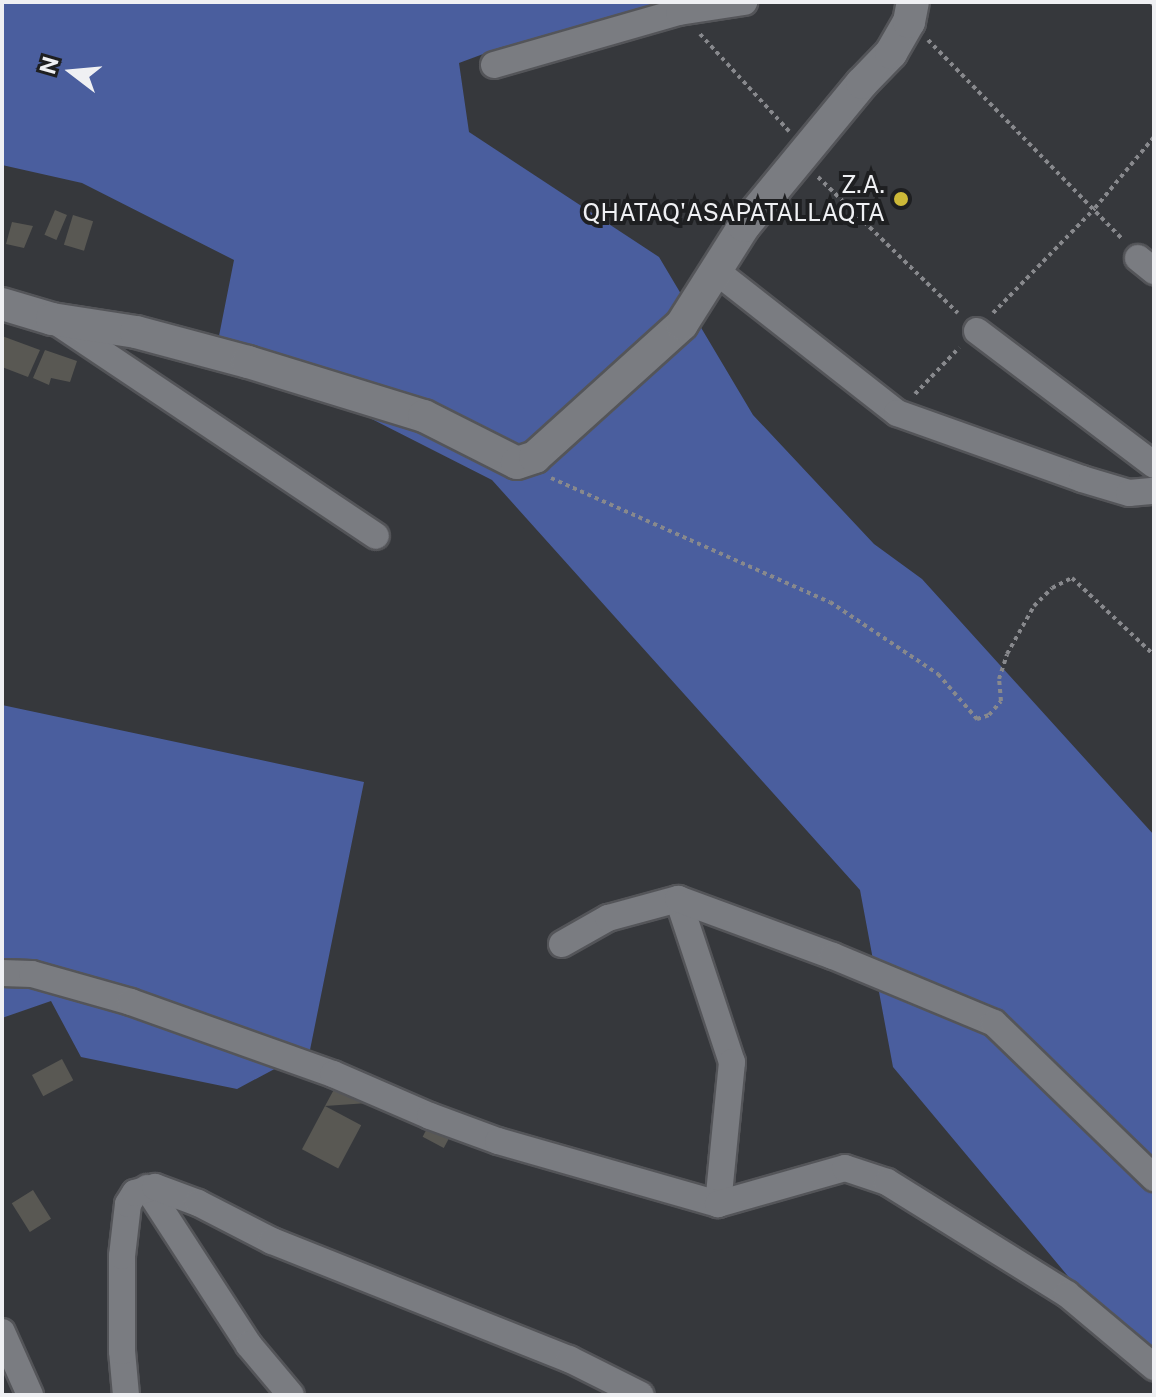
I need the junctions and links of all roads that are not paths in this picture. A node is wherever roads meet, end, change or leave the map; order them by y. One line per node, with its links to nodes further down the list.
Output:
1 (744, 2): 3 (street)
2 (911, 12): 4 (street)
3 (494, 65)
4 (716, 271): 6 (street); 9 (street)
5 (2, 304): 6 (street)
6 (52, 319): 10 (street)
7 (977, 331): 8 (street)
8 (1154, 465)
9 (1154, 491)
10 (376, 536)
11 (678, 899): 12 (street); 14 (street); 16 (street)
12 (562, 944)
13 (2, 973): 16 (street)
14 (1154, 1178)
15 (147, 1188): 20 (street); 21 (street); 22 (street)
16 (718, 1204): 18 (street)
17 (2, 1332): 19 (street)
18 (1154, 1367)
19 (30, 1395)
20 (126, 1395)
21 (291, 1395)
22 (641, 1395)

